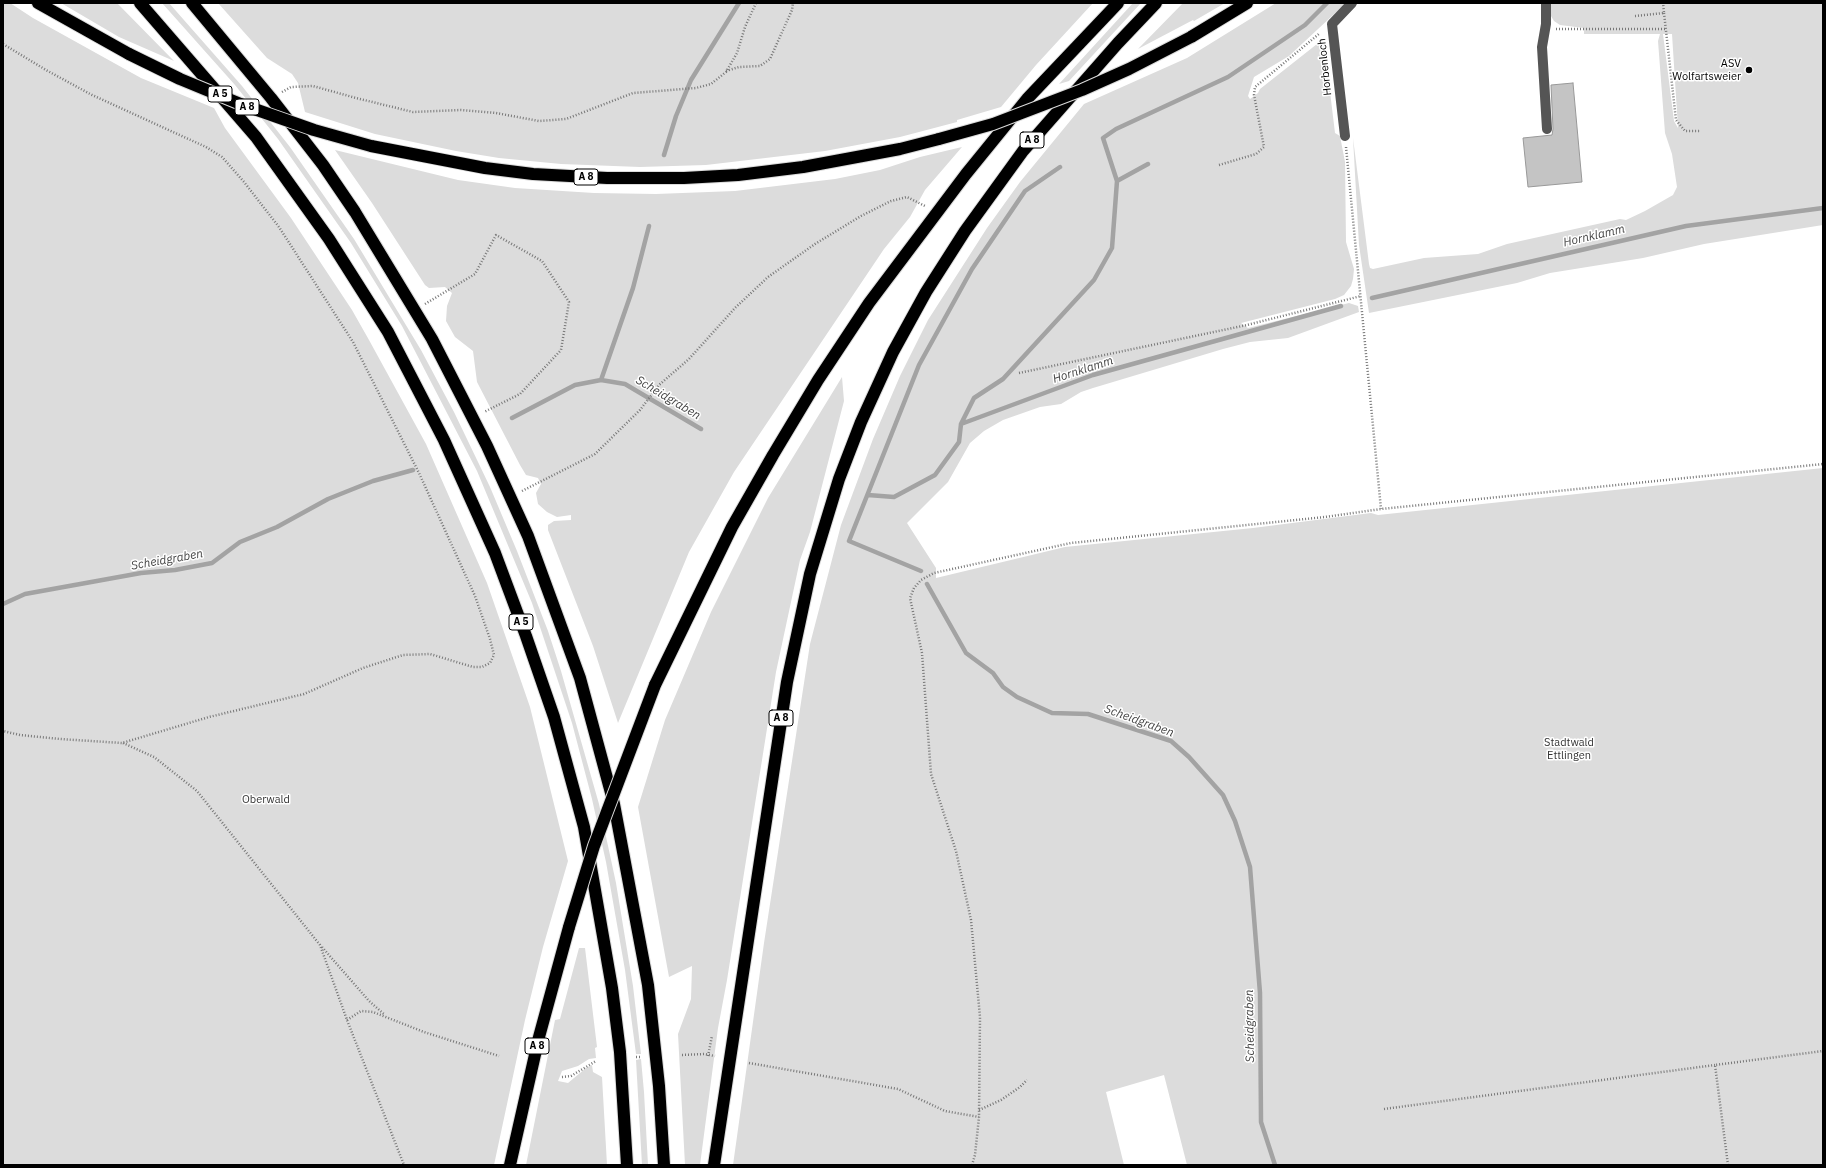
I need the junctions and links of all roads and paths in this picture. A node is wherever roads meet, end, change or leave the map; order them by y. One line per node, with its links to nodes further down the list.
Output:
1 (38, 3): 8 (highway, A 8, bridge)
2 (140, 3): 55 (highway, A 5)
3 (192, 3): 19 (highway)
4 (756, 3): 18 (path)
5 (793, 3): 18 (path)
6 (1118, 3): 24 (highway, A 8)
7 (1156, 3): 57 (highway, A 8)
8 (1247, 3)
9 (1352, 3): 14 (lane, Horbenloch)
10 (1546, 3): 15 (lane)
11 (1663, 3): 12 (path)
12 (1664, 13): 13 (path); 16 (path)
13 (1635, 16)
14 (1332, 24): 22 (lane, Horbenloch); 23 (path)
15 (1545, 29): 16 (path); 20 (lane)
16 (1666, 29): 21 (path)
17 (3, 44): 33 (path)
18 (726, 72): 19 (path)
19 (271, 98): 26 (highway)
20 (1547, 129)
21 (1700, 131)
22 (1345, 136): 25 (path)
23 (1219, 165)
24 (936, 212): 30 (path); 54 (highway, A 8, bridge)
25 (1361, 296): 27 (path); 31 (path)
26 (414, 310): 28 (highway); 28 (path)
27 (1019, 373)
28 (473, 418): 30 (highway)
29 (1823, 464): 31 (path)
30 (511, 497): 56 (highway)
31 (1381, 509): 51 (path)
32 (3, 731): 33 (path)
33 (122, 742): 34 (path)
34 (320, 945): 35 (path); 36 (path)
35 (386, 1016): 36 (path); 40 (path)
36 (347, 1020): 53 (path)
37 (712, 1036): 41 (path)
38 (1823, 1050): 47 (path)
39 (682, 1055): 41 (path)
40 (499, 1056)
41 (708, 1056): 42 (path)
42 (715, 1056)
43 (636, 1057): 44 (path)
44 (641, 1057)
45 (596, 1061): 48 (path)
46 (749, 1063): 52 (path)
47 (1715, 1065): 50 (path); 59 (path)
48 (562, 1077)
49 (1027, 1080): 51 (path)
50 (1384, 1109)
51 (979, 1110): 52 (path)
52 (980, 1117): 58 (path)
53 (404, 1165)
54 (510, 1165)
55 (627, 1165)
56 (664, 1165)
57 (714, 1165)
58 (972, 1165)
59 (1728, 1165)

